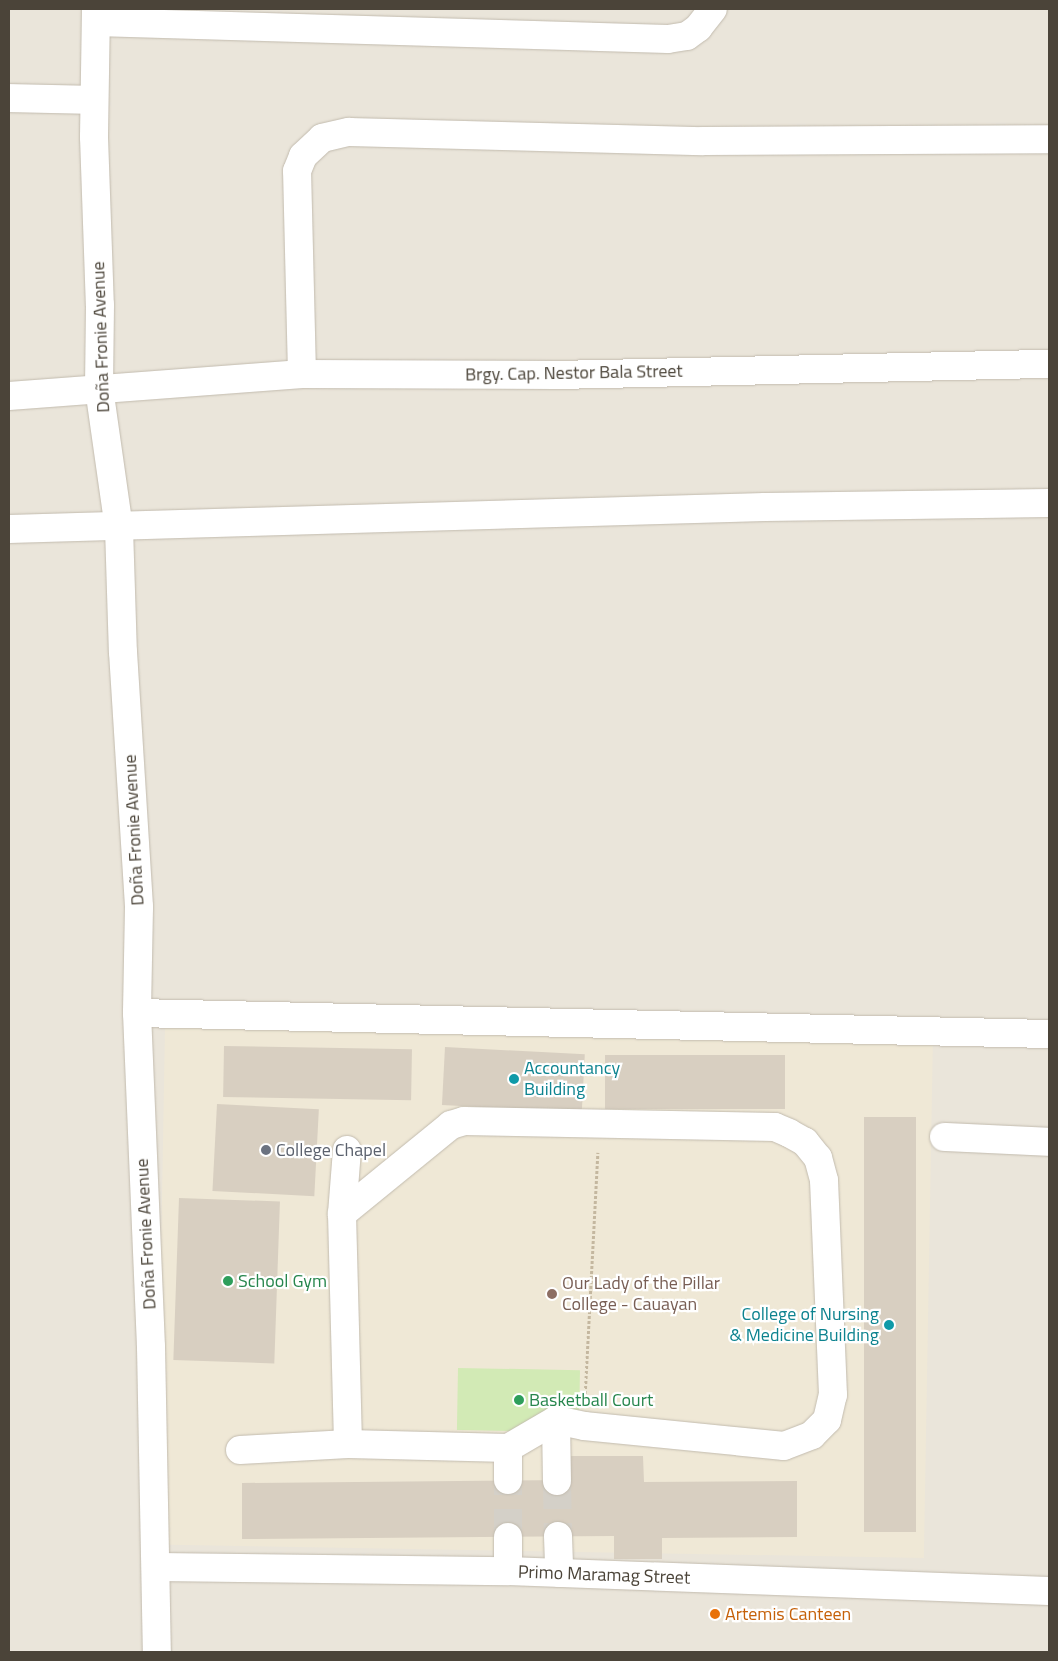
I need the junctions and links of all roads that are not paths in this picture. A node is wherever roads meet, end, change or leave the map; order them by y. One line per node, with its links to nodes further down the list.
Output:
1 (713, 9): 2 (street)
2 (96, 16): 4 (street, Doña Fronie Avenue)
3 (9, 98): 4 (street)
4 (94, 100): 8 (street, Doña Fronie Avenue)
5 (1049, 139): 7 (street)
6 (1049, 364): 7 (street, Brgy. Cap. Nestor Bala Street)
7 (302, 374): 8 (street, Brgy. Cap. Nestor Bala Street)
8 (99, 388): 9 (street, Brgy. Cap. Nestor Bala Street); 11 (street, Doña Fronie Avenue)
9 (9, 396)
10 (1049, 503): 11 (street)
11 (119, 528): 12 (street); 13 (street, Doña Fronie Avenue)
12 (9, 529)
13 (137, 1013): 14 (street); 27 (street, Doña Fronie Avenue)
14 (1049, 1034)
15 (944, 1137): 16 (street)
16 (1049, 1142)
17 (347, 1150): 18 (street)
18 (342, 1214): 19 (street); 20 (street)
19 (556, 1420): 21 (street); 24 (street)
20 (348, 1444): 21 (street); 22 (street)
21 (508, 1448): 23 (street)
22 (240, 1450)
23 (508, 1480)
24 (557, 1480)
25 (558, 1536): 29 (street)
26 (508, 1537): 28 (street)
27 (158, 1567): 28 (street, Primo Maramag Street); 31 (street, Doña Fronie Avenue)
28 (508, 1571): 29 (street, Primo Maramag Street)
29 (559, 1573): 30 (street, Primo Maramag Street)
30 (1049, 1590)
31 (157, 1652)

